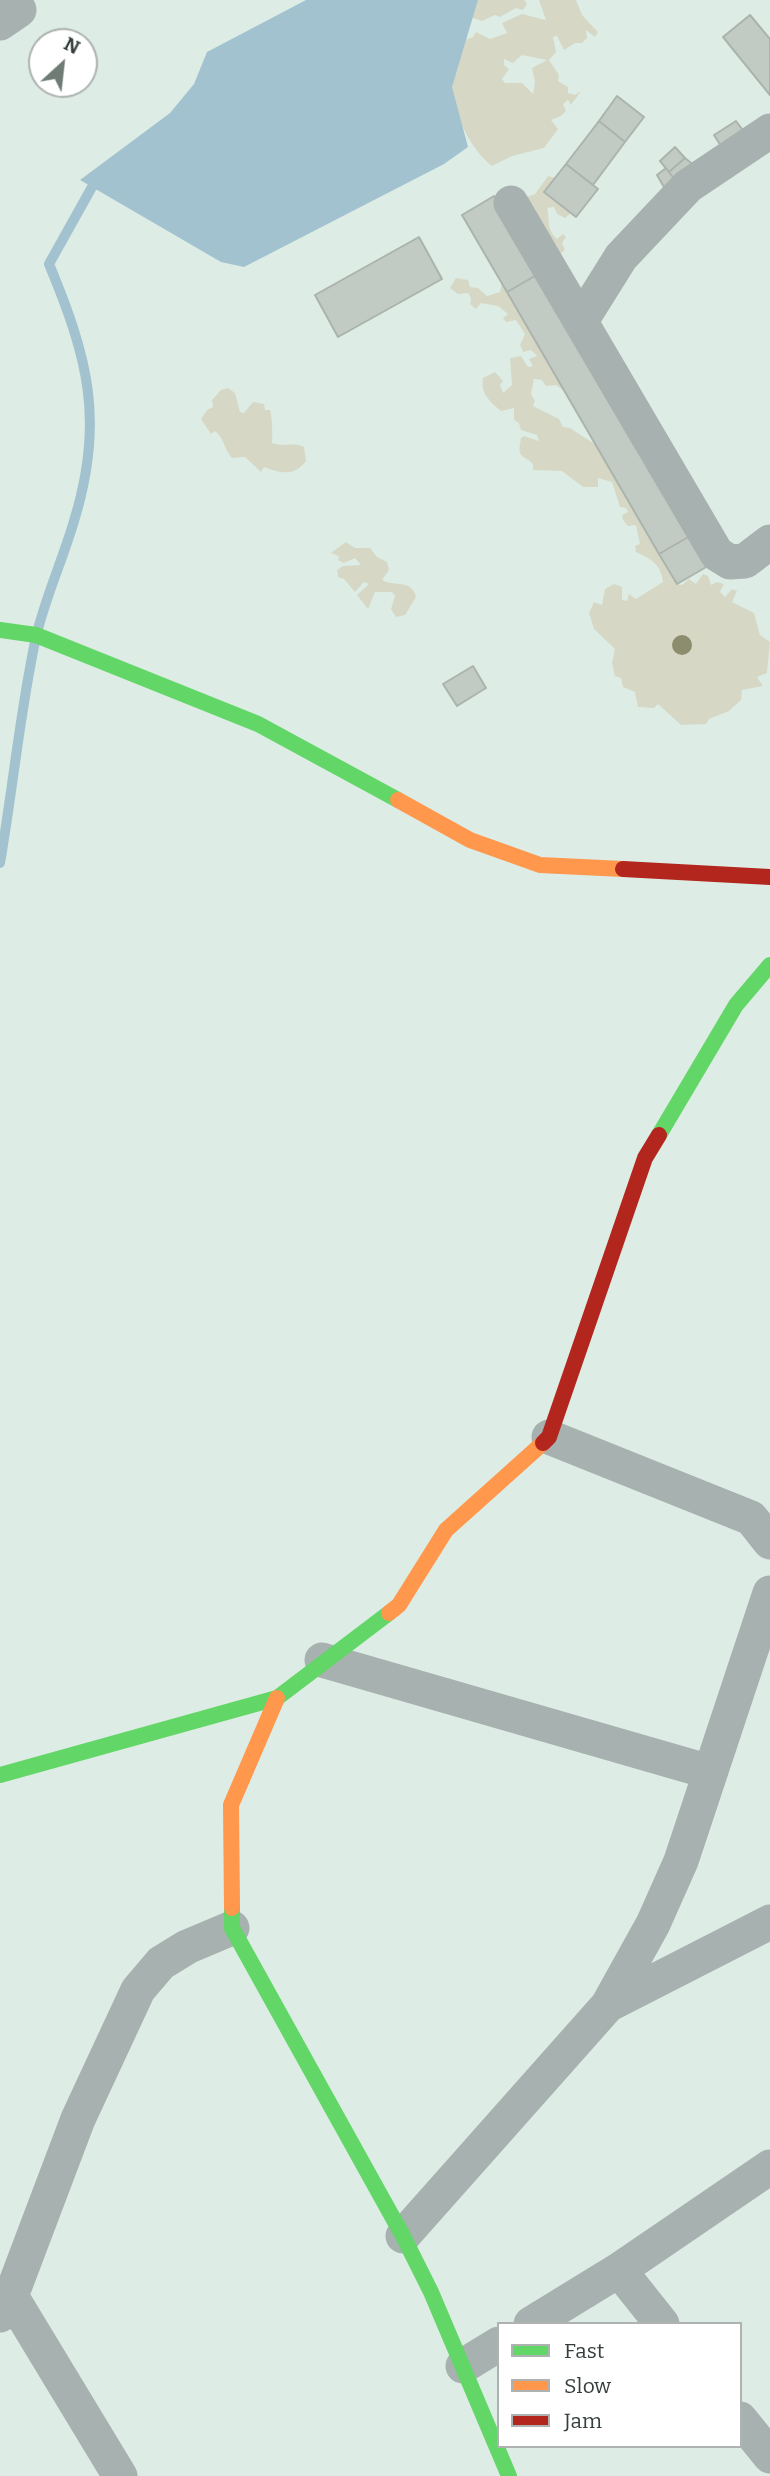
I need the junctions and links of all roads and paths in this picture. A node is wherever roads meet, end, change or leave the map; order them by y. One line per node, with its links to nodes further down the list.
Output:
1 (3, 0): 2 (street)
2 (0, 23)
3 (770, 131): 5 (street)
4 (511, 202): 5 (street)
5 (581, 321): 6 (street)
6 (770, 542)
7 (0, 630): 8 (street)
8 (770, 877)
9 (770, 965): 10 (street)
10 (549, 1437): 11 (street); 13 (street)
11 (770, 1542)
12 (770, 1593): 15 (street)
13 (322, 1660): 14 (street); 15 (street)
14 (277, 1698): 16 (street); 18 (street)
15 (710, 1772): 19 (street)
16 (0, 1775)
17 (770, 1922): 19 (street)
18 (232, 1928): 21 (street); 23 (street)
19 (608, 2005): 21 (street)
20 (770, 2167): 22 (street)
21 (403, 2235): 27 (street)
22 (619, 2270): 24 (street); 25 (street)
23 (5, 2305): 32 (street)
24 (534, 2322)
25 (660, 2322)
26 (497, 2345): 27 (street)
27 (463, 2366): 29 (street)
28 (742, 2421): 31 (street)
29 (497, 2447)
30 (497, 2448): 33 (street)
31 (770, 2456)
32 (120, 2476)
33 (509, 2476)

